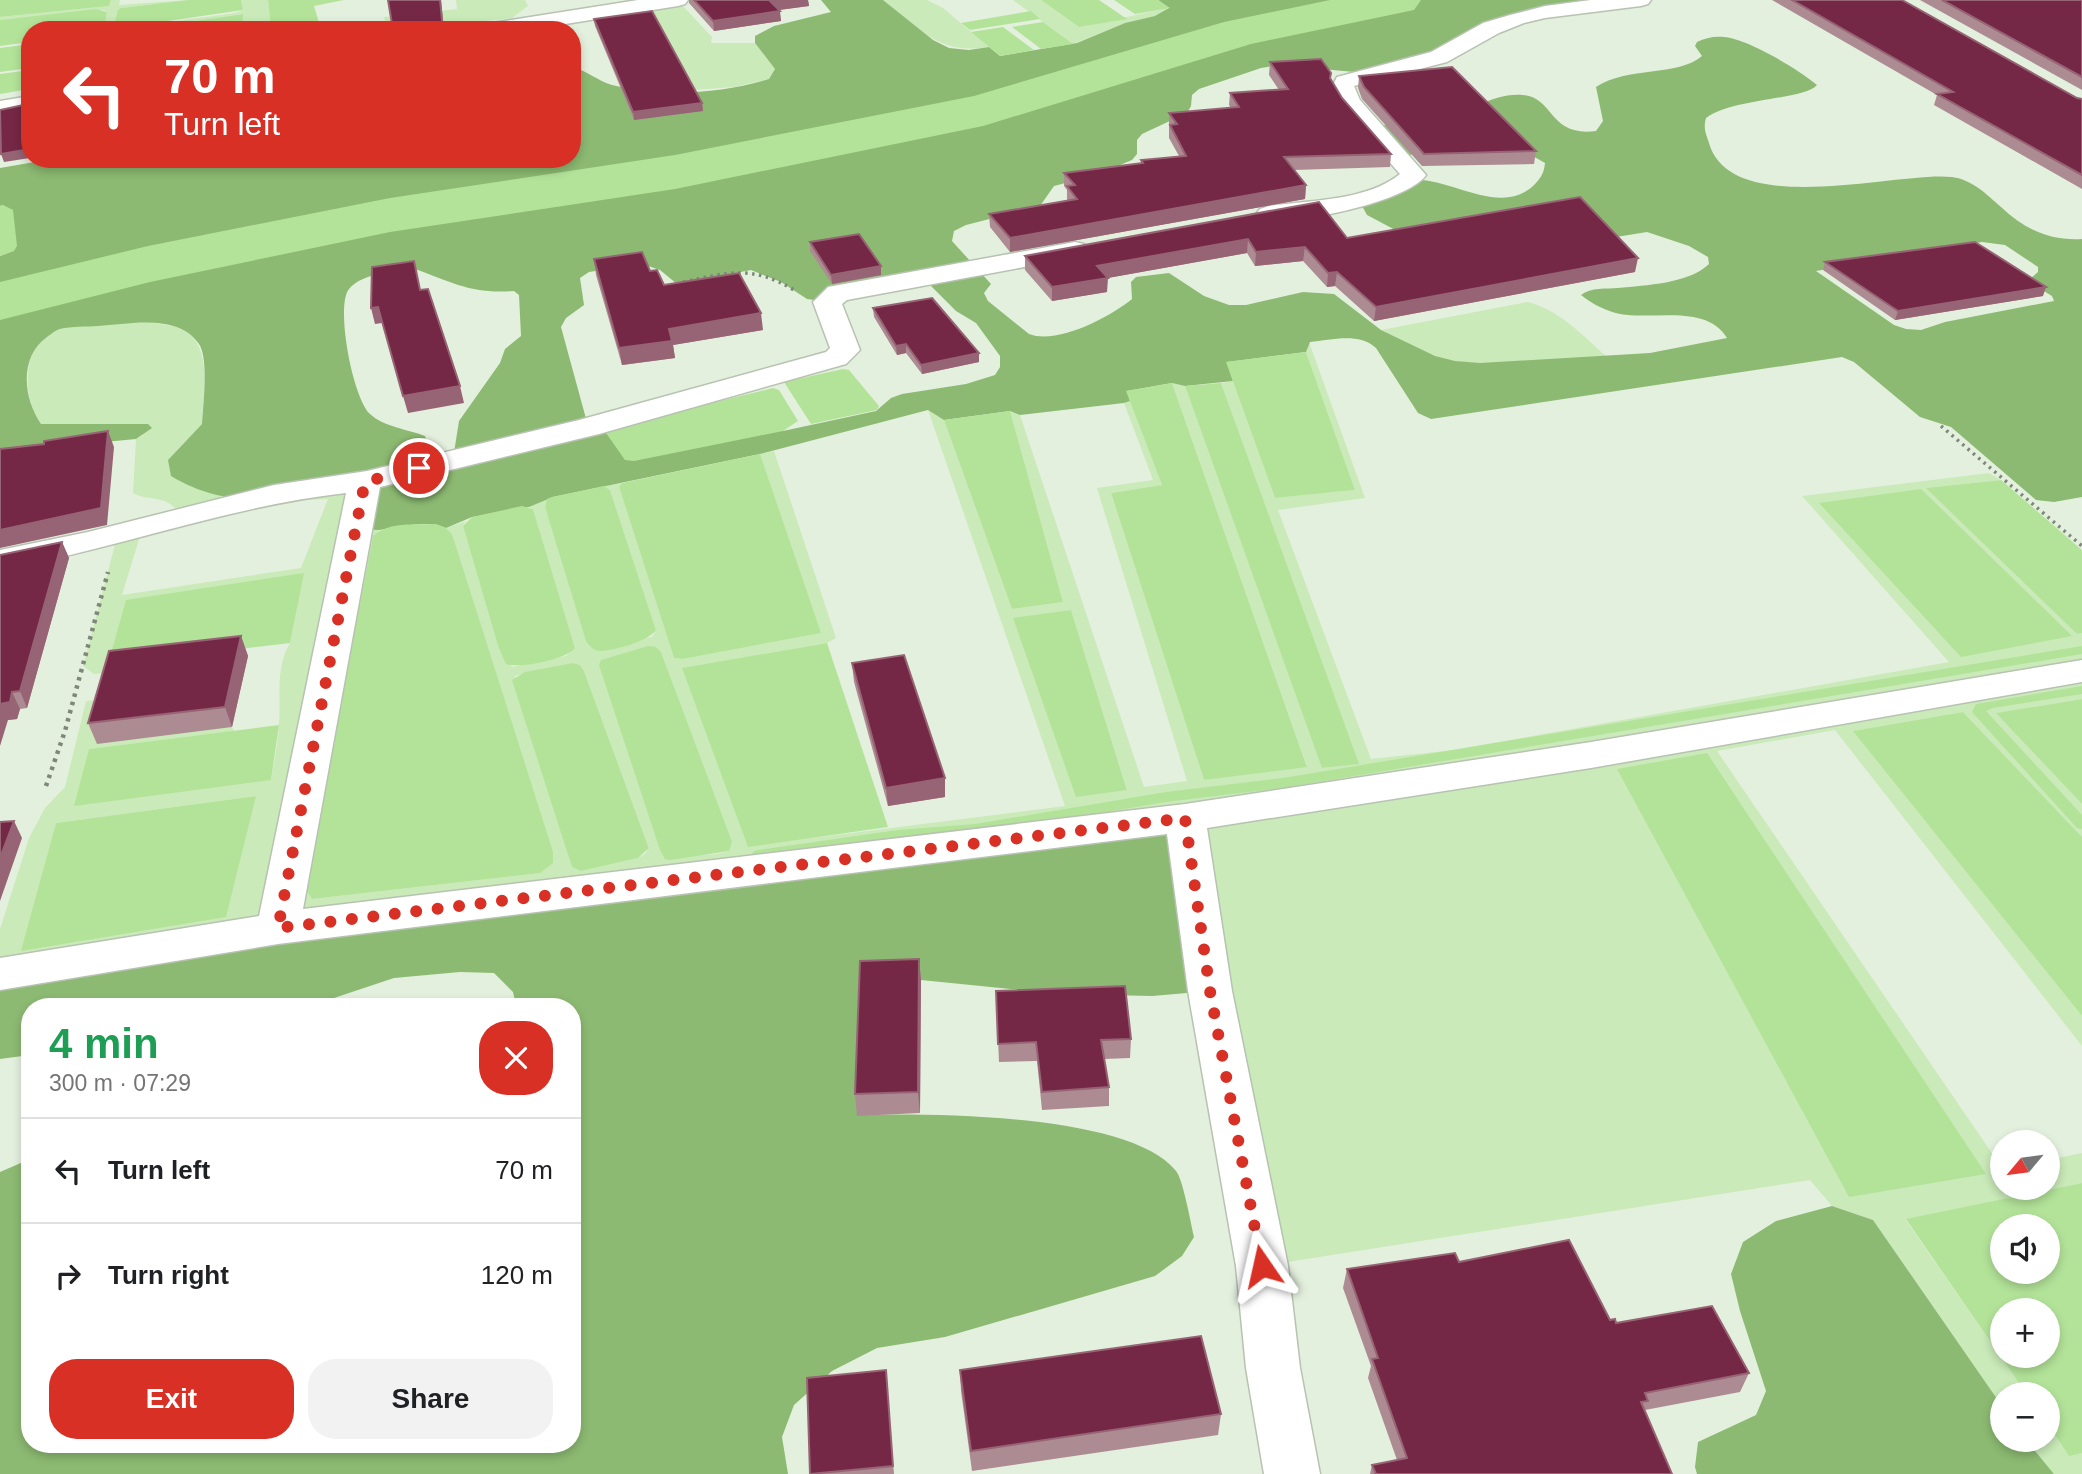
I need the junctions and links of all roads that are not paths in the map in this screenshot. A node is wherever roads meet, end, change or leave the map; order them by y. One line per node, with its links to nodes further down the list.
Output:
1 (678, 0): 3 (street)
2 (1641, 0): 6 (street)
3 (544, 21)
4 (21, 104): 5 (street)
5 (0, 108)
6 (1247, 218)
7 (1098, 245): 8 (street)
8 (368, 481): 9 (street); 12 (street)
9 (0, 560)
10 (2082, 671): 11 (street)
11 (1185, 818): 12 (street); 14 (street)
12 (278, 928): 13 (street)
13 (0, 974)
14 (1292, 1474)

